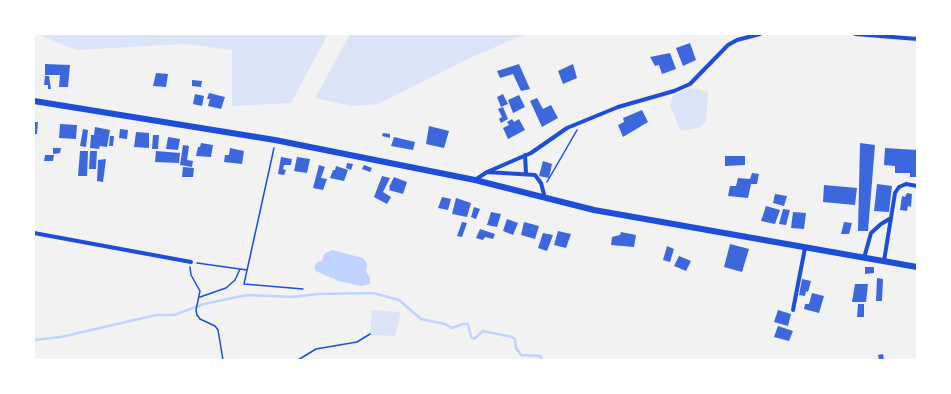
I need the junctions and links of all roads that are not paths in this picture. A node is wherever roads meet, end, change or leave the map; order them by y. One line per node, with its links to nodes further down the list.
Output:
1 (760, 34): 5 (street)
2 (855, 34): 3 (street)
3 (917, 38)
4 (34, 102): 8 (main road)
5 (525, 155): 6 (street); 7 (street)
6 (487, 172): 7 (street); 8 (street)
7 (526, 173): 10 (street)
8 (475, 180): 10 (main road)
9 (917, 186): 11 (street)
10 (545, 198): 13 (main road)
11 (891, 218): 14 (street); 15 (street)
12 (34, 233): 16 (street)
13 (805, 248): 14 (main road); 18 (street)
14 (864, 258): 15 (main road)
15 (884, 261): 17 (main road)
16 (191, 262)
17 (917, 267)
18 (793, 310)

